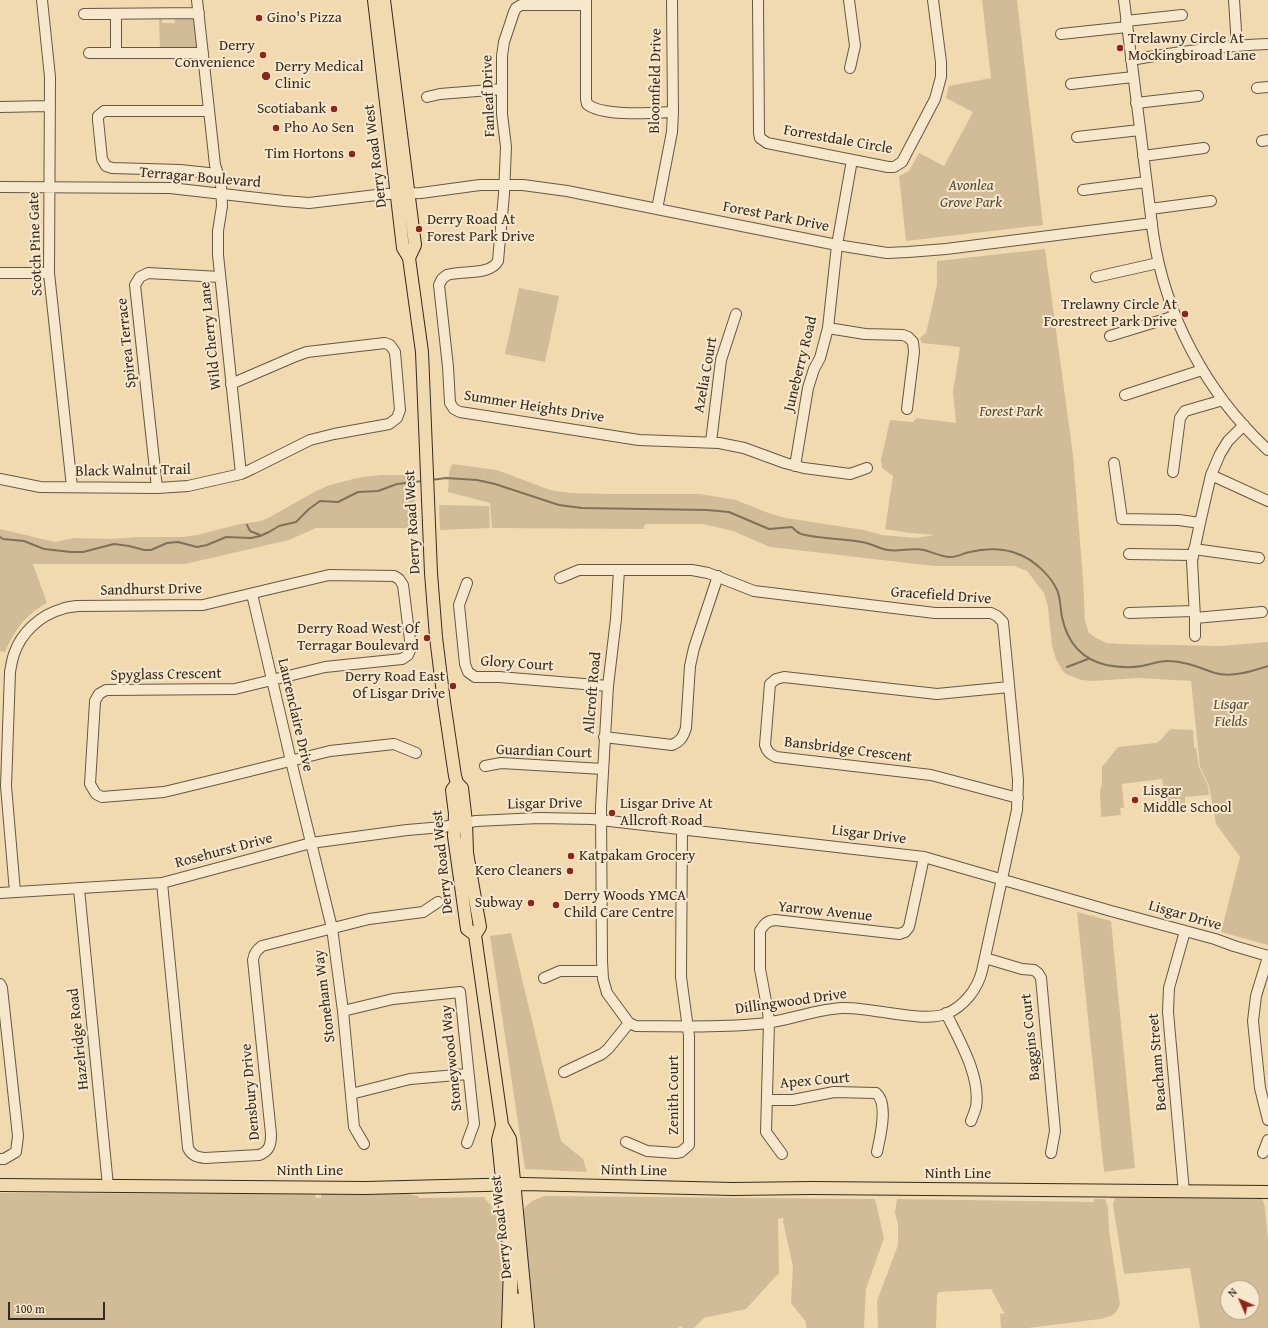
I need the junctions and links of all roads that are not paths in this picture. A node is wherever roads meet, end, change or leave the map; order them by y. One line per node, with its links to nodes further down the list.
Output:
1 (42, 0): 33 (street, Scotch Pine Gate)
2 (197, 0): 12 (street, Wild Cherry Lane)
3 (374, 0): 49 (main road, Derry Road West)
4 (384, 0): 49 (main road, Derry Road West)
5 (672, 0): 36 (street, Bloomfield Drive)
6 (758, 0): 41 (street, Forrestdale Circle)
7 (849, 0): 24 (street)
8 (933, 0): 41 (street, Forrestdale Circle)
9 (1124, 0): 16 (street)
10 (1234, 0): 19 (street)
11 (586, 2): 29 (street, Fanleaf Drive); 36 (street)
12 (199, 13): 14 (street); 22 (street, Wild Cherry Lane)
13 (84, 14): 14 (street)
14 (116, 14): 20 (street)
15 (1182, 14): 16 (street)
16 (1127, 24): 17 (street); 23 (street)
17 (1061, 34)
18 (1268, 44): 19 (street)
19 (1237, 46): 23 (street)
20 (116, 52): 21 (street); 22 (street)
21 (89, 53)
22 (203, 53): 35 (street, Wild Cherry Lane)
23 (1131, 60): 25 (street)
24 (850, 68)
25 (1133, 77): 26 (street); 32 (street)
26 (1070, 84)
27 (1268, 86): 28 (street)
28 (1257, 88)
29 (502, 89): 31 (street); 44 (street, Fanleaf Drive)
30 (1198, 96): 32 (street)
31 (427, 97)
32 (1136, 103): 37 (street)
33 (49, 106): 34 (street); 46 (street, Scotch Pine Gate)
34 (0, 107)
35 (209, 111): 42 (street, Wild Cherry Lane); 42 (street)
36 (673, 112): 51 (street, Bloomfield Drive)
37 (1140, 130): 38 (street); 40 (street)
38 (1077, 137)
39 (1204, 148): 40 (street)
40 (1143, 156): 43 (street)
41 (852, 160): 54 (street, Juneberry Road)
42 (218, 174): 48 (street, Wild Cherry Lane)
43 (1146, 182): 47 (street); 52 (street)
44 (505, 184): 49 (street, Forest Park Drive); 51 (street, Forest Park Drive); 70 (street, Summer Heights Drive)
45 (0, 187): 46 (street, Terragar Boulevard)
46 (49, 188): 48 (street, Terragar Boulevard); 57 (street, Scotch Pine Gate)
47 (1083, 190)
48 (221, 194): 49 (street, Terragar Boulevard); 58 (street, Wild Cherry Lane)
49 (403, 194): 105 (main road, Derry Road West)
50 (1211, 201): 52 (street)
51 (657, 209): 54 (street, Forest Park Drive)
52 (1150, 209): 53 (street)
53 (1152, 223): 54 (street, Forest Park Drive); 55 (street)
54 (837, 245): 62 (street, Juneberry Road)
55 (1158, 263): 59 (street); 61 (street)
56 (0, 273): 57 (street)
57 (49, 273): 79 (street, Scotch Pine Gate)
58 (220, 277): 65 (street, Wild Cherry Lane); 80 (street, Spirea Terrace)
59 (1096, 277)
60 (736, 314): 70 (street, Azelia Court)
61 (1175, 316): 63 (street); 64 (street)
62 (828, 328): 68 (street); 73 (street, Juneberry Road)
63 (1110, 336)
64 (1202, 370): 66 (street); 67 (street)
65 (231, 384): 76 (street, Wild Cherry Lane); 76 (street, Black Walnut Trail)
66 (1125, 395)
67 (1223, 400): 69 (street); 75 (street)
68 (906, 409)
69 (1244, 425): 71 (street); 77 (street)
70 (710, 442): 73 (street, Summer Heights Drive)
71 (1268, 450)
72 (1114, 463): 82 (street)
73 (795, 466): 74 (street, Summer Heights Drive)
74 (867, 468)
75 (1173, 472)
76 (241, 474): 80 (street, Black Walnut Trail)
77 (1211, 475): 81 (street); 82 (street)
78 (0, 479): 79 (street, Black Walnut Trail)
79 (72, 487): 80 (street, Black Walnut Trail)
80 (157, 488)
81 (1268, 501)
82 (1200, 523): 83 (street)
83 (1193, 552): 84 (street); 85 (street); 93 (street)
84 (1129, 554)
85 (1259, 558)
86 (619, 570): 87 (street, Gracefield Drive); 88 (street, Gracefield Drive); 96 (street, Allcroft Road)
87 (718, 576): 97 (street, Gracefield Drive); 98 (street)
88 (560, 578)
89 (467, 584): 96 (street, Glory Court)
90 (252, 594): 95 (street, Laurenclaire Drive); 95 (street, Sandhurst Drive); 112 (street, Sandhurst Drive)
91 (1262, 612): 93 (street)
92 (1129, 613): 93 (street)
93 (1195, 615): 94 (street)
94 (1194, 636)
95 (271, 679): 100 (street, Laurenclaire Drive); 100 (street, Spyglass Crescent)
96 (608, 686): 98 (street, Allcroft Road)
97 (1009, 688): 103 (street, Gracefield Drive); 103 (street, Bansbridge Crescent)
98 (604, 737): 102 (street, Allcroft Road)
99 (416, 754): 100 (street)
100 (290, 760): 107 (street, Laurenclaire Drive)
101 (485, 766): 102 (street, Guardian Court)
102 (603, 769): 104 (street, Allcroft Road)
103 (1018, 798): 109 (street, Gracefield Drive)
104 (601, 819): 105 (street, Lisgar Drive); 106 (street, Lisgar Drive); 119 (street)
105 (460, 824): 107 (street, Rosehurst Drive); 142 (main road, Derry Road West)
106 (682, 828): 108 (street, Lisgar Drive); 126 (street)
107 (311, 843): 110 (street, Rosehurst Drive); 115 (street, Stoneham Way)
108 (924, 857): 109 (street, Lisgar Drive); 124 (street, Yarrow Avenue)
109 (1001, 879): 116 (street, Lisgar Drive); 118 (street, Dillingwood Drive)
110 (162, 883): 111 (street, Rosehurst Drive); 115 (street, Densbury Drive)
111 (79, 889): 112 (street, Rosehurst Drive); 144 (street, Hazelridge Road)
112 (14, 892): 113 (street, Rosehurst Drive)
113 (0, 893)
114 (438, 902): 115 (street)
115 (332, 928): 122 (street, Stoneham Way)
116 (1185, 930): 117 (street, Lisgar Drive); 145 (street, Beacham Street)
117 (1268, 956): 131 (street)
118 (985, 958): 123 (street, Dillingwood Drive); 138 (street, Baggins Court)
119 (602, 971): 120 (street); 125 (street)
120 (544, 978)
121 (0, 984): 141 (street)
122 (343, 1011): 128 (street, Stoneywood Way); 129 (street, Stoneham Way)
123 (946, 1014): 124 (street, Dillingwood Drive); 132 (street)
124 (769, 1022): 126 (street, Dillingwood Drive); 130 (street)
125 (629, 1023): 126 (street, Dillingwood Drive); 127 (street)
126 (688, 1026): 134 (street, Zenith Court)
127 (564, 1072)
128 (468, 1074): 129 (street); 135 (street, Stoneywood Way)
129 (351, 1094): 136 (street, Stoneham Way)
130 (767, 1100): 137 (street, Apex Court); 140 (street)
131 (1268, 1120)
132 (971, 1121)
133 (1268, 1140): 139 (street)
134 (626, 1142)
135 (467, 1143)
136 (364, 1144)
137 (877, 1152)
138 (1051, 1153)
139 (1263, 1153)
140 (782, 1154)
141 (0, 1159)
142 (508, 1184): 144 (main road, Ninth Line); 145 (main road, Ninth Line); 147 (main road, Derry Road West); 150 (main road, Derry Road West)
143 (0, 1185): 144 (main road, Ninth Line)
144 (108, 1186)
145 (1184, 1192): 146 (main road, Ninth Line)
146 (1268, 1192)
147 (511, 1267): 148 (highway); 149 (main road, Derry Road West)
148 (508, 1328)
149 (518, 1328)
150 (528, 1328)

